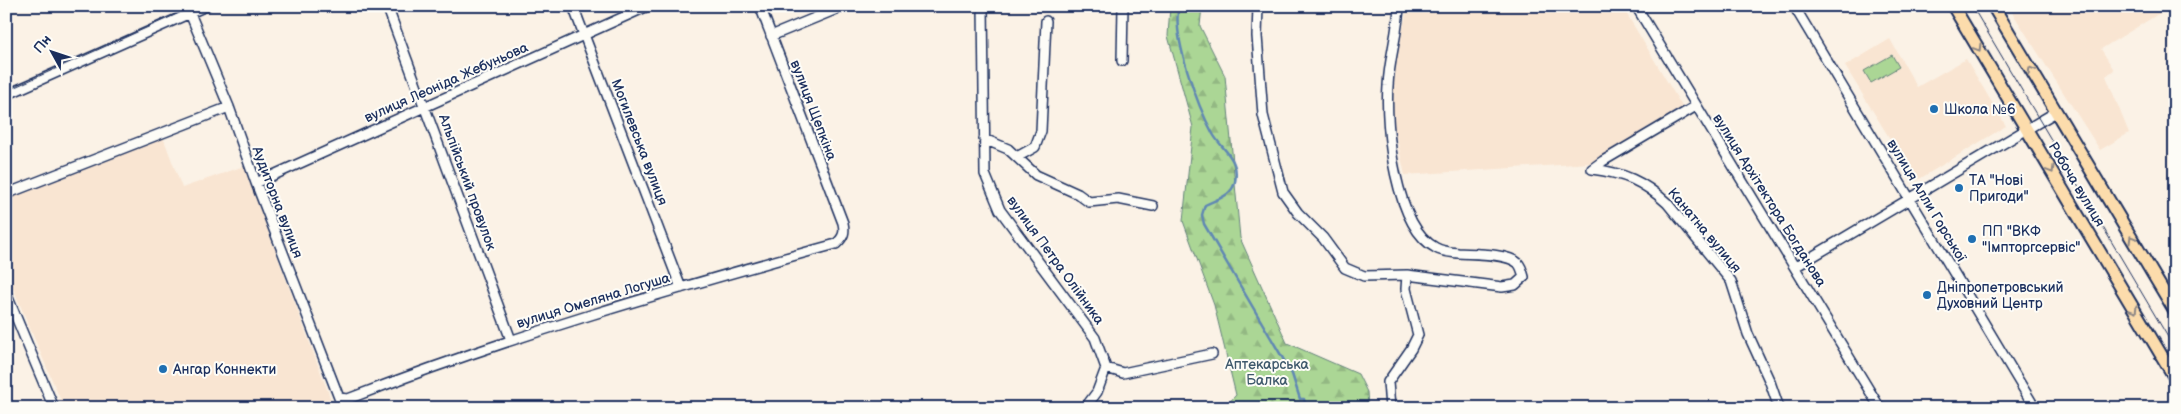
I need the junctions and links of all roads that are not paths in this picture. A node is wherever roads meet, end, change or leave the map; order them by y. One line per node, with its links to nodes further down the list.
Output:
1 (206, 6): 15 (street)
2 (387, 6): 23 (street, Альпійський провулок)
3 (573, 6): 17 (street, Могилевська вулиця)
4 (648, 6): 17 (street, вулиця Леоніда Жебуньова)
5 (760, 6): 18 (street, вулиця Щепкіна)
6 (844, 6): 18 (street)
7 (983, 6): 26 (street, вулиця Петра Олійника)
8 (1123, 6): 19 (street)
9 (1258, 6): 34 (street)
10 (1399, 6): 34 (street)
11 (1636, 6): 21 (street, вулиця Архітектора Богданова)
12 (1794, 6): 30 (street, вулиця Алли Горської)
13 (1953, 6): 25 (main road, Робоча вулиця, one-way to 25)
14 (1993, 6): 24 (main road, Робоча вулиця, one-way to 14)
15 (188, 10): 20 (street); 22 (street, Аудиторна вулиця)
16 (1046, 21): 27 (street)
17 (584, 35): 23 (street, вулиця Леоніда Жебуньова); 35 (street, Могилевська вулиця)
18 (771, 36): 32 (street, вулиця Щепкіна)
19 (1122, 61)
20 (6, 95)
21 (1696, 106): 33 (street, вулиця Архітектора Богданова); 47 (street, Канатна вулиця)
22 (229, 107): 28 (street, Аудиторна вулиця); 29 (street)
23 (425, 108): 28 (street, вулиця Леоніда Жебуньова); 38 (street, Альпійський провулок)
24 (2056, 112): 25 (street); 37 (main road, Робоча вулиця, one-way to 24)
25 (2026, 129): 30 (street); 41 (main road, Робоча вулиця, one-way to 41)
26 (984, 139): 27 (street); 40 (street, вулиця Петра Олійника)
27 (1017, 156): 31 (street)
28 (256, 183): 42 (street, Аудиторна вулиця)
29 (6, 194)
30 (1910, 198): 33 (street); 49 (street, вулиця Алли Горської)
31 (1152, 206)
32 (843, 223): 35 (street, вулиця Омеляна Логуша)
33 (1795, 267): 48 (street, вулиця Архітектора Богданова)
34 (1407, 275): 46 (street)
35 (682, 288): 38 (street, вулиця Омеляна Логуша)
36 (6, 293): 43 (street)
37 (2175, 311)
38 (511, 340): 42 (street, вулиця Омеляна Логуша)
39 (1212, 354): 40 (street)
40 (1106, 368): 45 (street)
41 (2175, 378)
42 (339, 398): 44 (street, Аудиторна вулиця)
43 (54, 408)
44 (342, 408)
45 (1086, 408)
46 (1390, 408)
47 (1779, 408)
48 (1880, 408)
49 (2035, 408)

